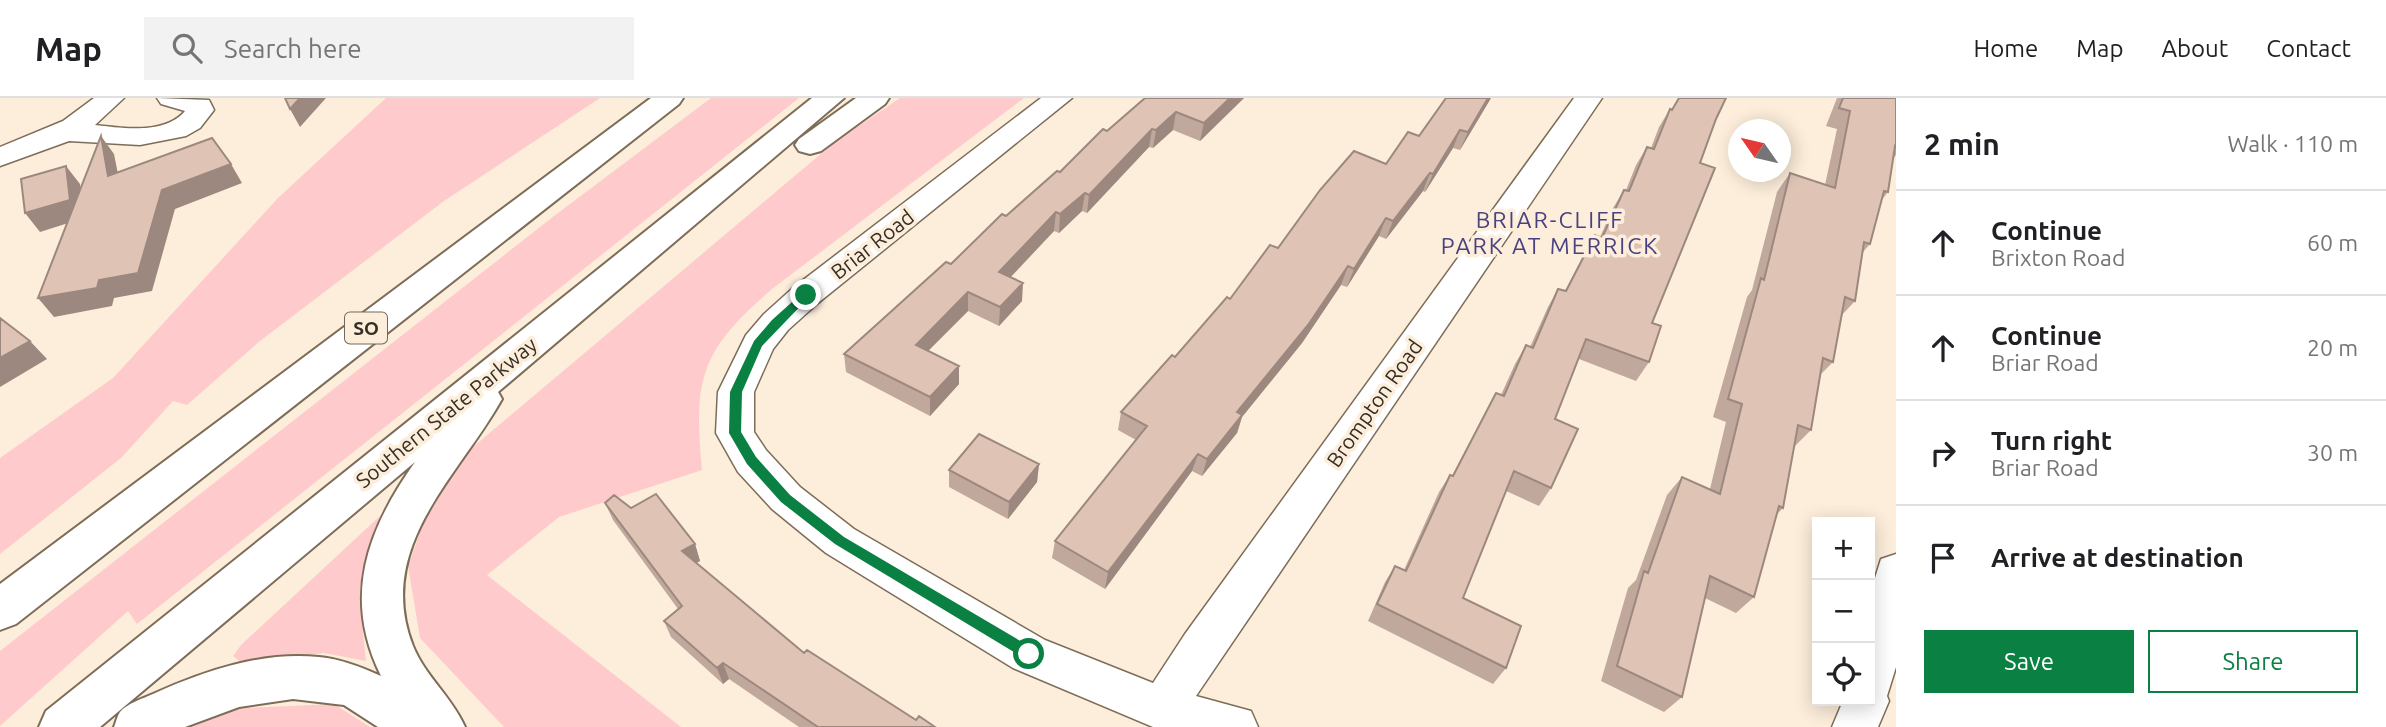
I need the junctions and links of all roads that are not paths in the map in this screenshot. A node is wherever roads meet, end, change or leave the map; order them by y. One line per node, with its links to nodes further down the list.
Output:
1 (110, 98): 8 (street)
2 (171, 98): 8 (street)
3 (668, 98): 13 (highway, SO)
4 (830, 98): 10 (highway, Southern State Parkway)
5 (876, 98): 10 (highway)
6 (1058, 98): 16 (street, Briar Road)
7 (1588, 98): 16 (street, Brompton Road)
8 (67, 132): 9 (street)
9 (0, 157)
10 (603, 284): 11 (highway, Southern State Parkway)
11 (512, 359): 17 (highway, Southern State Parkway); 20 (highway)
12 (1896, 572): 14 (street)
13 (0, 610)
14 (1875, 662)
15 (1864, 706): 22 (street)
16 (1162, 709): 21 (street, Briar Road)
17 (63, 727)
18 (138, 727): 19 (highway)
19 (415, 727)
20 (441, 727)
21 (1234, 727)
22 (1855, 727)

